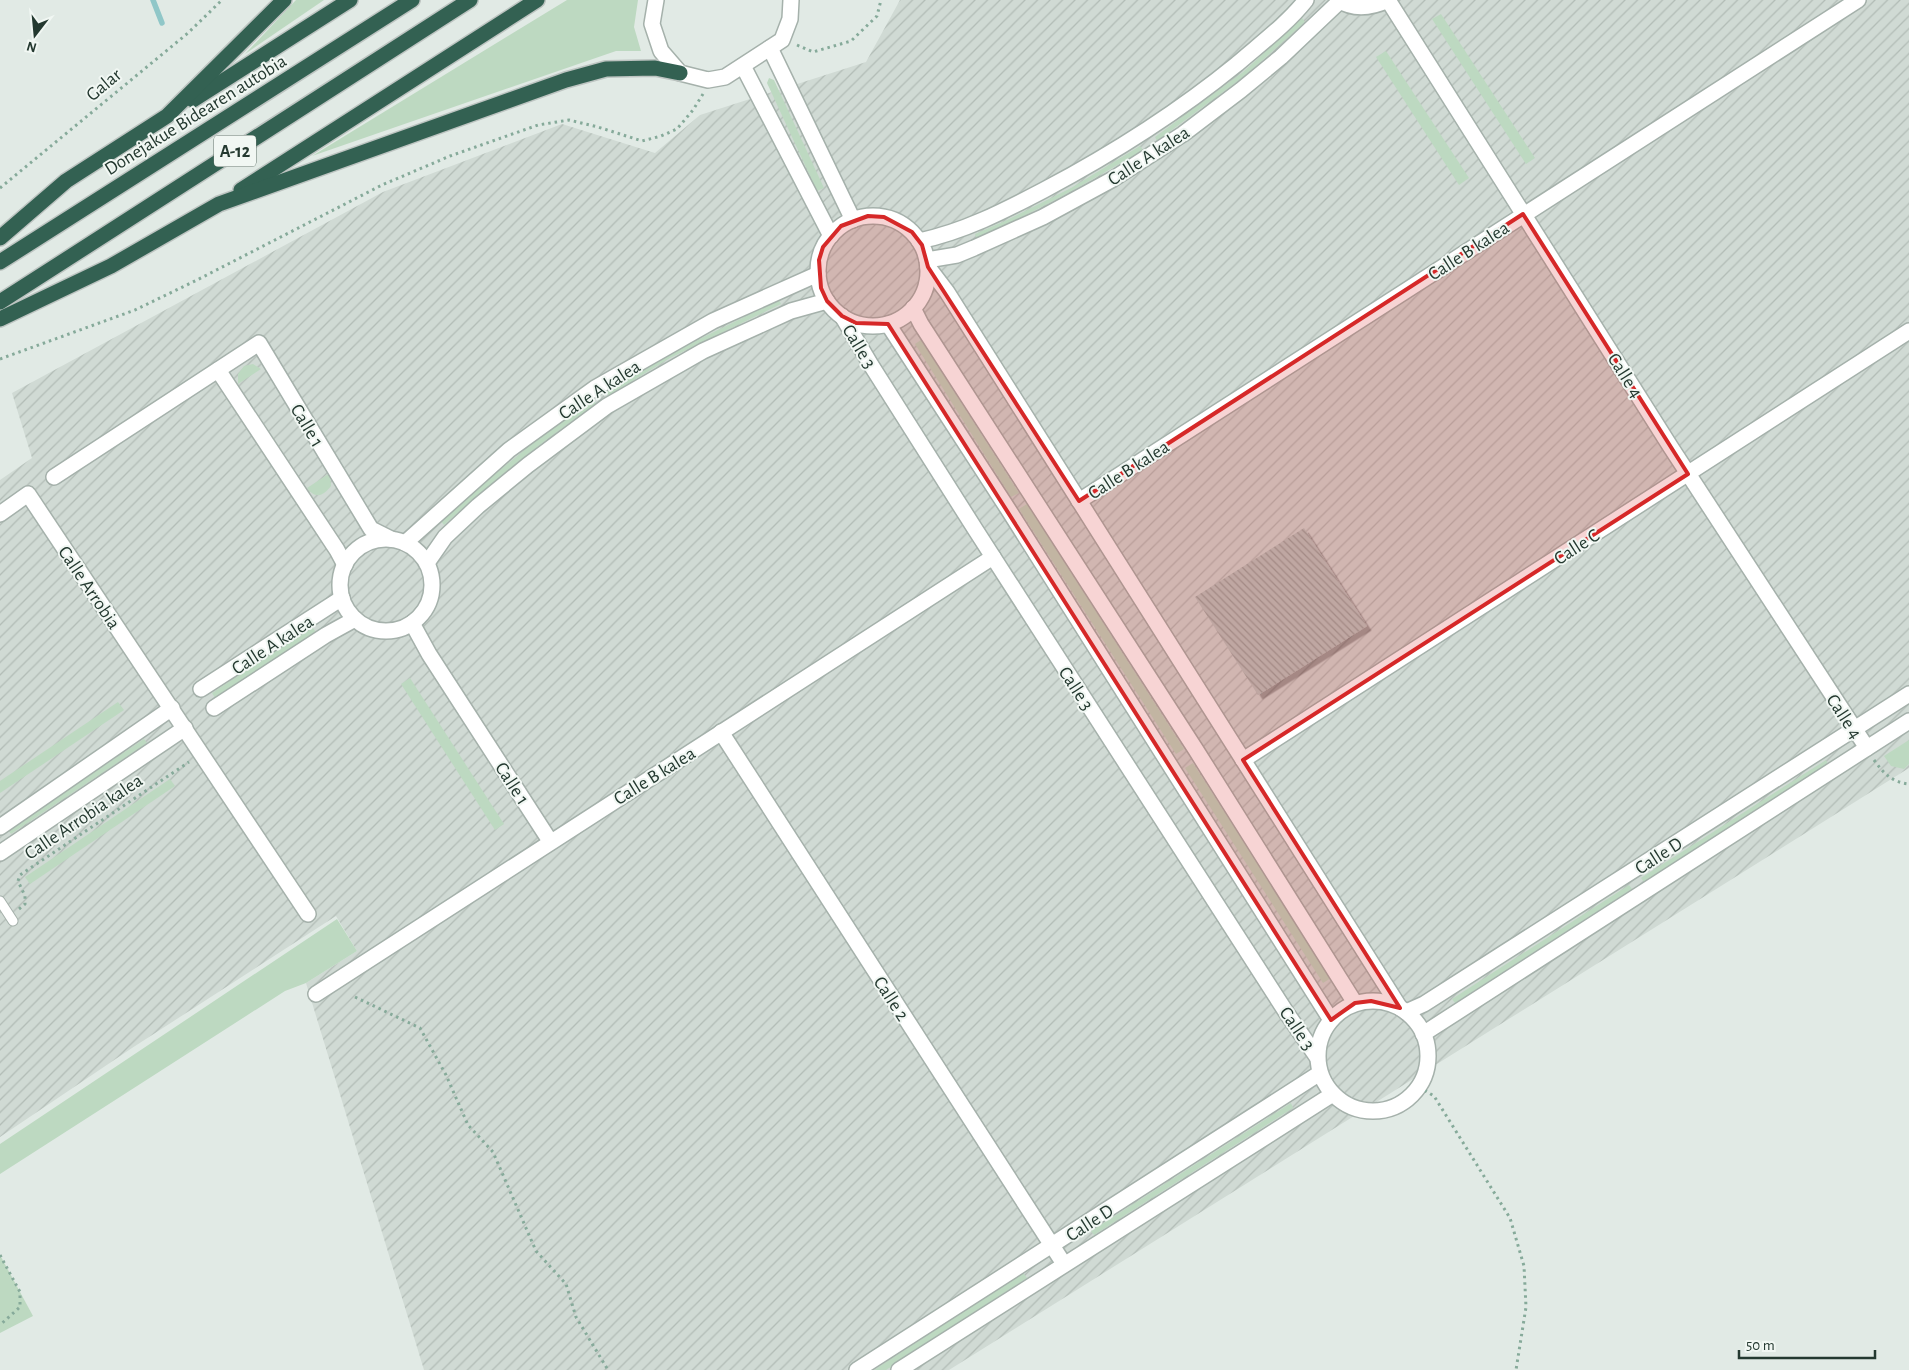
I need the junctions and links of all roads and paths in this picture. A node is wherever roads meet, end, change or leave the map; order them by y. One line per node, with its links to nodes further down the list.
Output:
1 (222, 0): 19 (path, Galar)
2 (284, 0): 18 (highway)
3 (350, 0): 18 (highway)
4 (412, 0): 26 (highway, Donejakue Bidearen autobia / A-12)
5 (470, 0): 30 (highway, A-12)
6 (537, 0): 20 (highway)
7 (656, 0): 16 (street)
8 (791, 0): 14 (street)
9 (881, 0): 14 (path)
10 (1306, 0): 25 (street, Calle A kalea)
11 (1388, 0): 13 (street); 21 (street, Calle 4)
12 (1858, 0): 21 (street, Calle B kalea)
13 (1339, 1): 27 (street, Calle A kalea)
14 (776, 44): 15 (street); 22 (street)
15 (743, 66): 17 (street); 23 (street)
16 (680, 73): 17 (street); 20 (highway)
17 (708, 80): 36 (path)
18 (167, 116): 24 (highway)
19 (0, 188)
20 (219, 204): 33 (highway)
21 (1523, 214): 38 (street, Calle 4); 40 (street, Calle B kalea)
22 (853, 220): 23 (street); 25 (street)
23 (831, 236): 28 (street)
24 (0, 238)
25 (919, 241): 27 (street)
26 (0, 262)
27 (928, 264): 31 (street); 40 (street)
28 (818, 274): 29 (street); 42 (street, Calle A kalea)
29 (827, 301): 32 (street); 44 (street, Calle A kalea)
30 (0, 302)
31 (914, 308): 34 (street); 70 (street)
32 (842, 316): 34 (street); 43 (street, Calle 3)
33 (0, 319)
34 (888, 324): 72 (street, Calle 3)
35 (1909, 330): 38 (street, Calle C)
36 (0, 359)
37 (218, 370): 39 (street, Calle 1); 42 (street, Calle 1); 45 (street)
38 (1688, 474): 55 (street, Calle 4); 59 (street, Calle C)
39 (54, 477)
40 (1079, 501): 59 (street)
41 (0, 514): 51 (street, Calle Arrobia)
42 (398, 541): 44 (street); 45 (street)
43 (993, 557): 56 (street, Calle B kalea); 74 (street, Calle 3)
44 (427, 563): 48 (street)
45 (345, 565): 46 (street)
46 (342, 598): 47 (street); 49 (street, Calle A kalea)
47 (355, 619): 48 (street); 52 (street, Calle A kalea)
48 (412, 623): 62 (street, Calle 1)
49 (201, 690)
50 (1909, 694): 55 (street, Calle D)
51 (172, 708): 54 (street, Calle Arrobia); 61 (street)
52 (214, 708)
53 (1909, 721): 57 (street, Calle D)
54 (185, 728): 63 (street); 66 (street, Calle Arrobia)
55 (1854, 729): 57 (street, Calle 4); 71 (street, Calle D)
56 (721, 732): 62 (street, Calle B kalea); 78 (street, Calle 2)
57 (1866, 748): 60 (path); 73 (street, Calle D)
58 (194, 758): 65 (path, Calle Arrobia kalea)
59 (1243, 760): 71 (street)
60 (1909, 784)
61 (0, 827)
62 (550, 841): 68 (street, Calle B kalea)
63 (0, 853)
64 (0, 901): 67 (lane)
65 (19, 909)
66 (308, 914)
67 (13, 921)
68 (316, 994)
69 (356, 997): 82 (path)
70 (1356, 1004): 71 (street); 72 (street)
71 (1403, 1010): 73 (street)
72 (1331, 1020): 74 (street)
73 (1424, 1034): 76 (street)
74 (1317, 1057): 75 (street)
75 (1320, 1073): 77 (street); 78 (street, Calle D)
76 (1419, 1087): 77 (street); 85 (path)
77 (1333, 1094): 80 (street, Calle D)
78 (1052, 1246): 80 (street, Calle 2); 83 (street, Calle D)
79 (0, 1255): 81 (path)
80 (1064, 1264): 84 (street, Calle D)
81 (0, 1325)
82 (608, 1370)
83 (858, 1370)
84 (899, 1370)
85 (1516, 1370)

